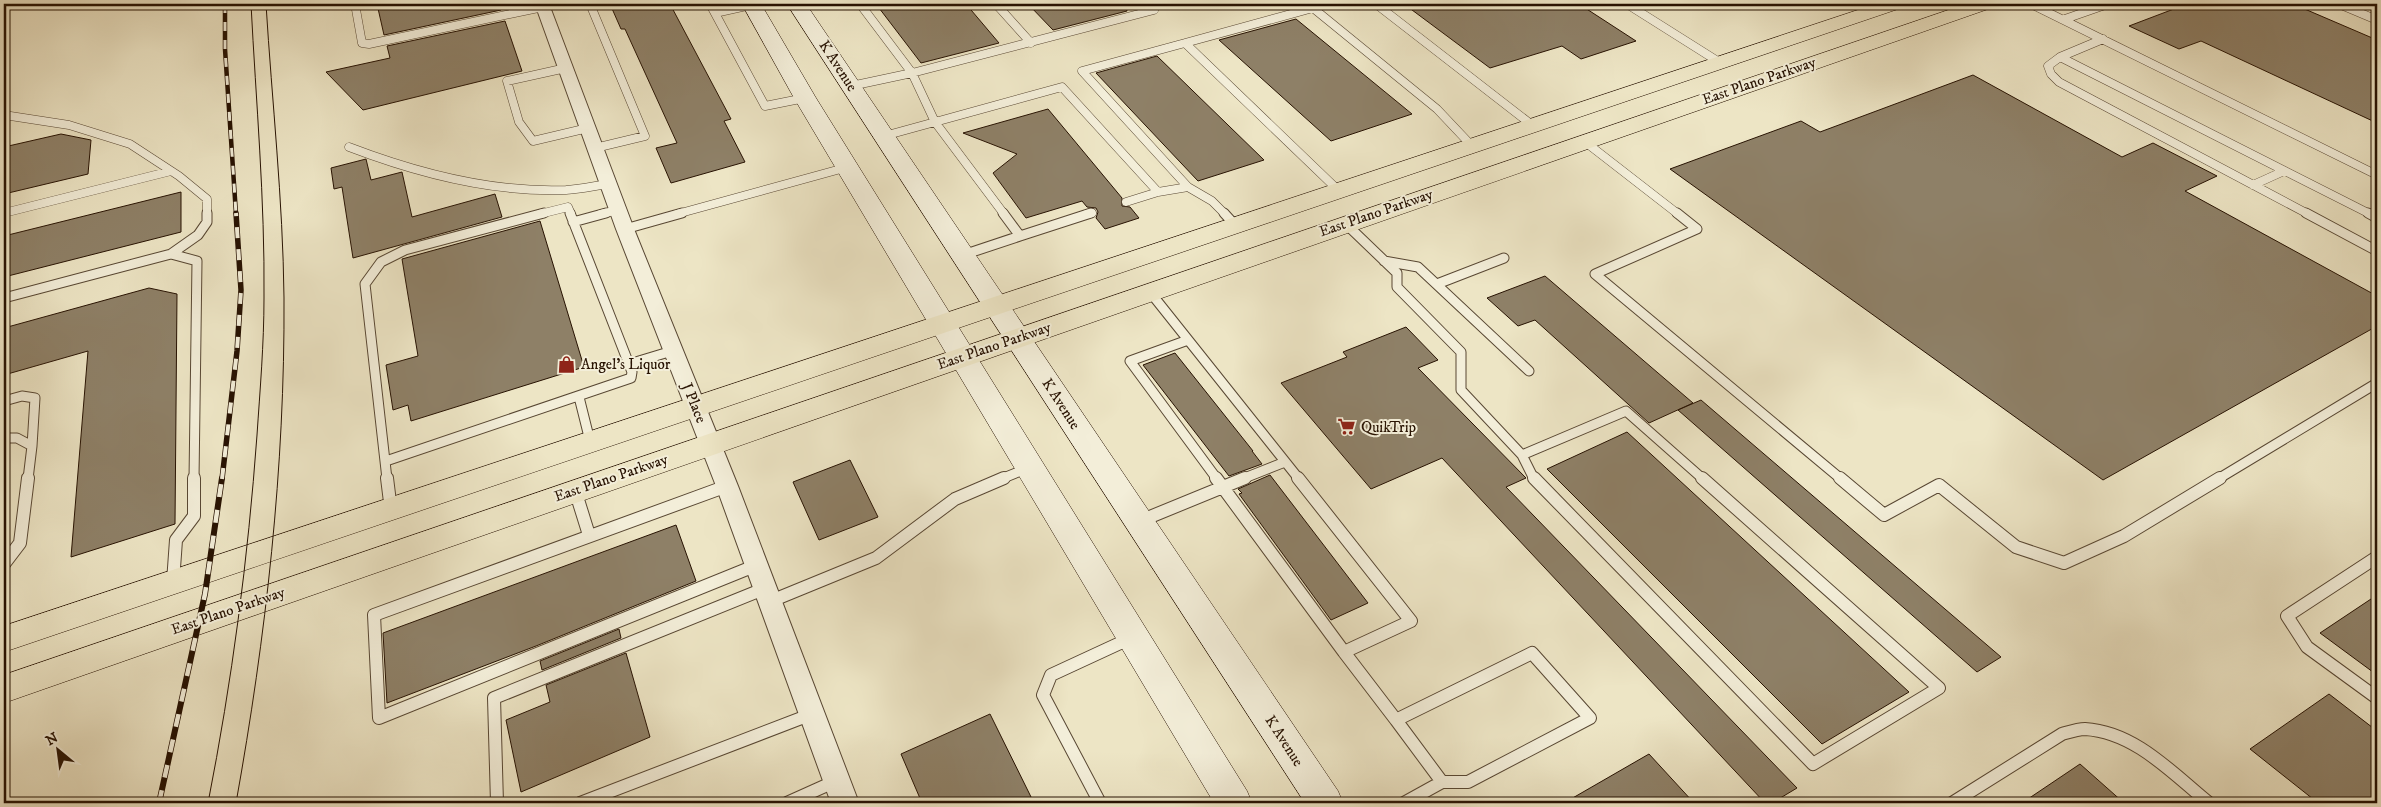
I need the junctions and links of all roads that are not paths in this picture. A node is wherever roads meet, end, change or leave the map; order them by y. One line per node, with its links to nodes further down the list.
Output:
1 (355, 4): 15 (lane)
2 (590, 4): 37 (lane)
3 (710, 4): 17 (lane)
4 (751, 4): 17 (lane); 28 (main road, K Avenue)
5 (797, 4): 28 (main road, K Avenue)
6 (860, 4): 26 (lane)
7 (996, 4): 21 (lane)
8 (1147, 4): 21 (lane)
9 (1376, 4): 31 (lane)
10 (1627, 4): 24 (lane)
11 (1984, 4): 27 (main road, East Plano Parkway)
12 (2031, 4): 18 (lane)
13 (2108, 4): 18 (lane)
14 (2339, 4): 19 (lane)
15 (542, 5): 25 (street, J Place)
16 (1880, 5): 24 (main road, East Plano Parkway)
17 (715, 13): 28 (lane)
18 (2065, 19): 20 (lane)
19 (2377, 20)
20 (2103, 39): 23 (lane); 41 (lane)
21 (1031, 43): 26 (lane)
22 (1184, 43): 35 (lane); 44 (lane); 45 (lane)
23 (2060, 57): 40 (lane); 43 (lane)
24 (1719, 62): 27 (main road); 31 (main road, East Plano Parkway)
25 (566, 68): 32 (street, J Place); 32 (lane)
26 (912, 73): 28 (lane); 30 (lane)
27 (1753, 83): 34 (main road, East Plano Parkway)
28 (828, 92): 33 (main road, K Avenue); 38 (main road, K Avenue)
29 (4, 115): 39 (lane)
30 (935, 122): 33 (lane); 46 (lane); 55 (lane)
31 (1532, 125): 34 (main road); 35 (main road, East Plano Parkway)
32 (588, 128): 37 (street, J Place)
33 (884, 136): 58 (main road, K Avenue)
34 (1584, 141): 54 (main road, East Plano Parkway); 72 (lane)
35 (1471, 145): 45 (main road, East Plano Parkway)
36 (349, 147): 42 (lane)
37 (595, 148): 42 (street, J Place)
38 (848, 167): 51 (lane); 65 (main road, K Avenue)
39 (171, 171): 48 (lane); 57 (lane)
40 (2284, 171): 43 (lane); 50 (lane)
41 (2377, 175)
42 (608, 184): 51 (street, J Place)
43 (2253, 185): 56 (lane)
44 (1188, 187): 46 (lane); 53 (lane)
45 (1338, 190): 53 (main road, East Plano Parkway); 54 (main road)
46 (1158, 192): 47 (lane)
47 (1126, 202)
48 (4, 212)
49 (1092, 214): 55 (lane)
50 (2377, 218)
51 (622, 220): 52 (lane); 68 (street, J Place)
52 (573, 222): 70 (lane); 81 (lane)
53 (1234, 224): 64 (main road, East Plano Parkway)
54 (1346, 224): 60 (lane); 62 (main road, East Plano Parkway)
55 (1020, 236): 58 (lane)
56 (2377, 251)
57 (171, 254): 63 (lane); 93 (lane)
58 (962, 255): 64 (main road, K Avenue)
59 (1504, 258): 61 (lane)
60 (1384, 261): 61 (lane); 80 (lane)
61 (1437, 284): 71 (lane)
62 (1150, 292): 66 (main road, East Plano Parkway); 67 (lane)
63 (4, 298)
64 (995, 304): 65 (main road, East Plano Parkway); 66 (main road, K Avenue)
65 (943, 321): 69 (main road, K Avenue); 75 (main road, East Plano Parkway)
66 (1018, 338): 69 (main road, East Plano Parkway); 88 (main road, K Avenue)
67 (1188, 340): 82 (lane); 85 (lane)
68 (672, 351): 70 (lane); 75 (street, J Place)
69 (964, 356): 78 (main road, East Plano Parkway); 83 (main road, K Avenue)
70 (629, 364): 73 (lane)
71 (1529, 371)
72 (2377, 383)
73 (579, 397): 77 (lane); 81 (lane)
74 (4, 401): 79 (lane)
75 (694, 406): 77 (main road, East Plano Parkway); 78 (street, J Place)
76 (4, 438): 79 (lane)
77 (590, 441): 87 (main road, East Plano Parkway)
78 (710, 444): 84 (street, J Place); 86 (main road, East Plano Parkway)
79 (32, 446): 91 (lane)
80 (1522, 455): 80 (lane)
81 (386, 461): 87 (lane)
82 (1285, 462): 85 (lane); 97 (lane)
83 (1032, 467): 94 (lane); 95 (main road, K Avenue)
84 (727, 486): 89 (lane); 92 (street, J Place)
85 (1223, 487): 88 (lane); 97 (lane)
86 (575, 490): 89 (lane); 98 (main road, East Plano Parkway)
87 (391, 510): 93 (main road, East Plano Parkway)
88 (1140, 521): 110 (main road, K Avenue)
89 (589, 535): 92 (lane)
90 (2377, 557): 99 (lane)
91 (4, 564)
92 (757, 565): 94 (street, J Place)
93 (173, 582): 96 (main road, East Plano Parkway)
94 (768, 594): 100 (street, J Place); 104 (lane)
95 (1134, 636): 108 (lane); 109 (main road, K Avenue)
96 (4, 639)
97 (1344, 652): 101 (lane)
98 (4, 688)
99 (2377, 698)
100 (812, 713): 102 (street, J Place); 105 (lane)
101 (1396, 720): 103 (lane); 103 (lane)
102 (837, 781): 106 (lane); 107 (street, J Place)
103 (1442, 782): 111 (lane)
104 (497, 803)
105 (580, 803)
106 (787, 803)
107 (845, 803)
108 (1100, 803)
109 (1234, 803)
110 (1325, 803)
111 (1404, 803)
112 (1952, 803): 113 (lane)
113 (2209, 803)

